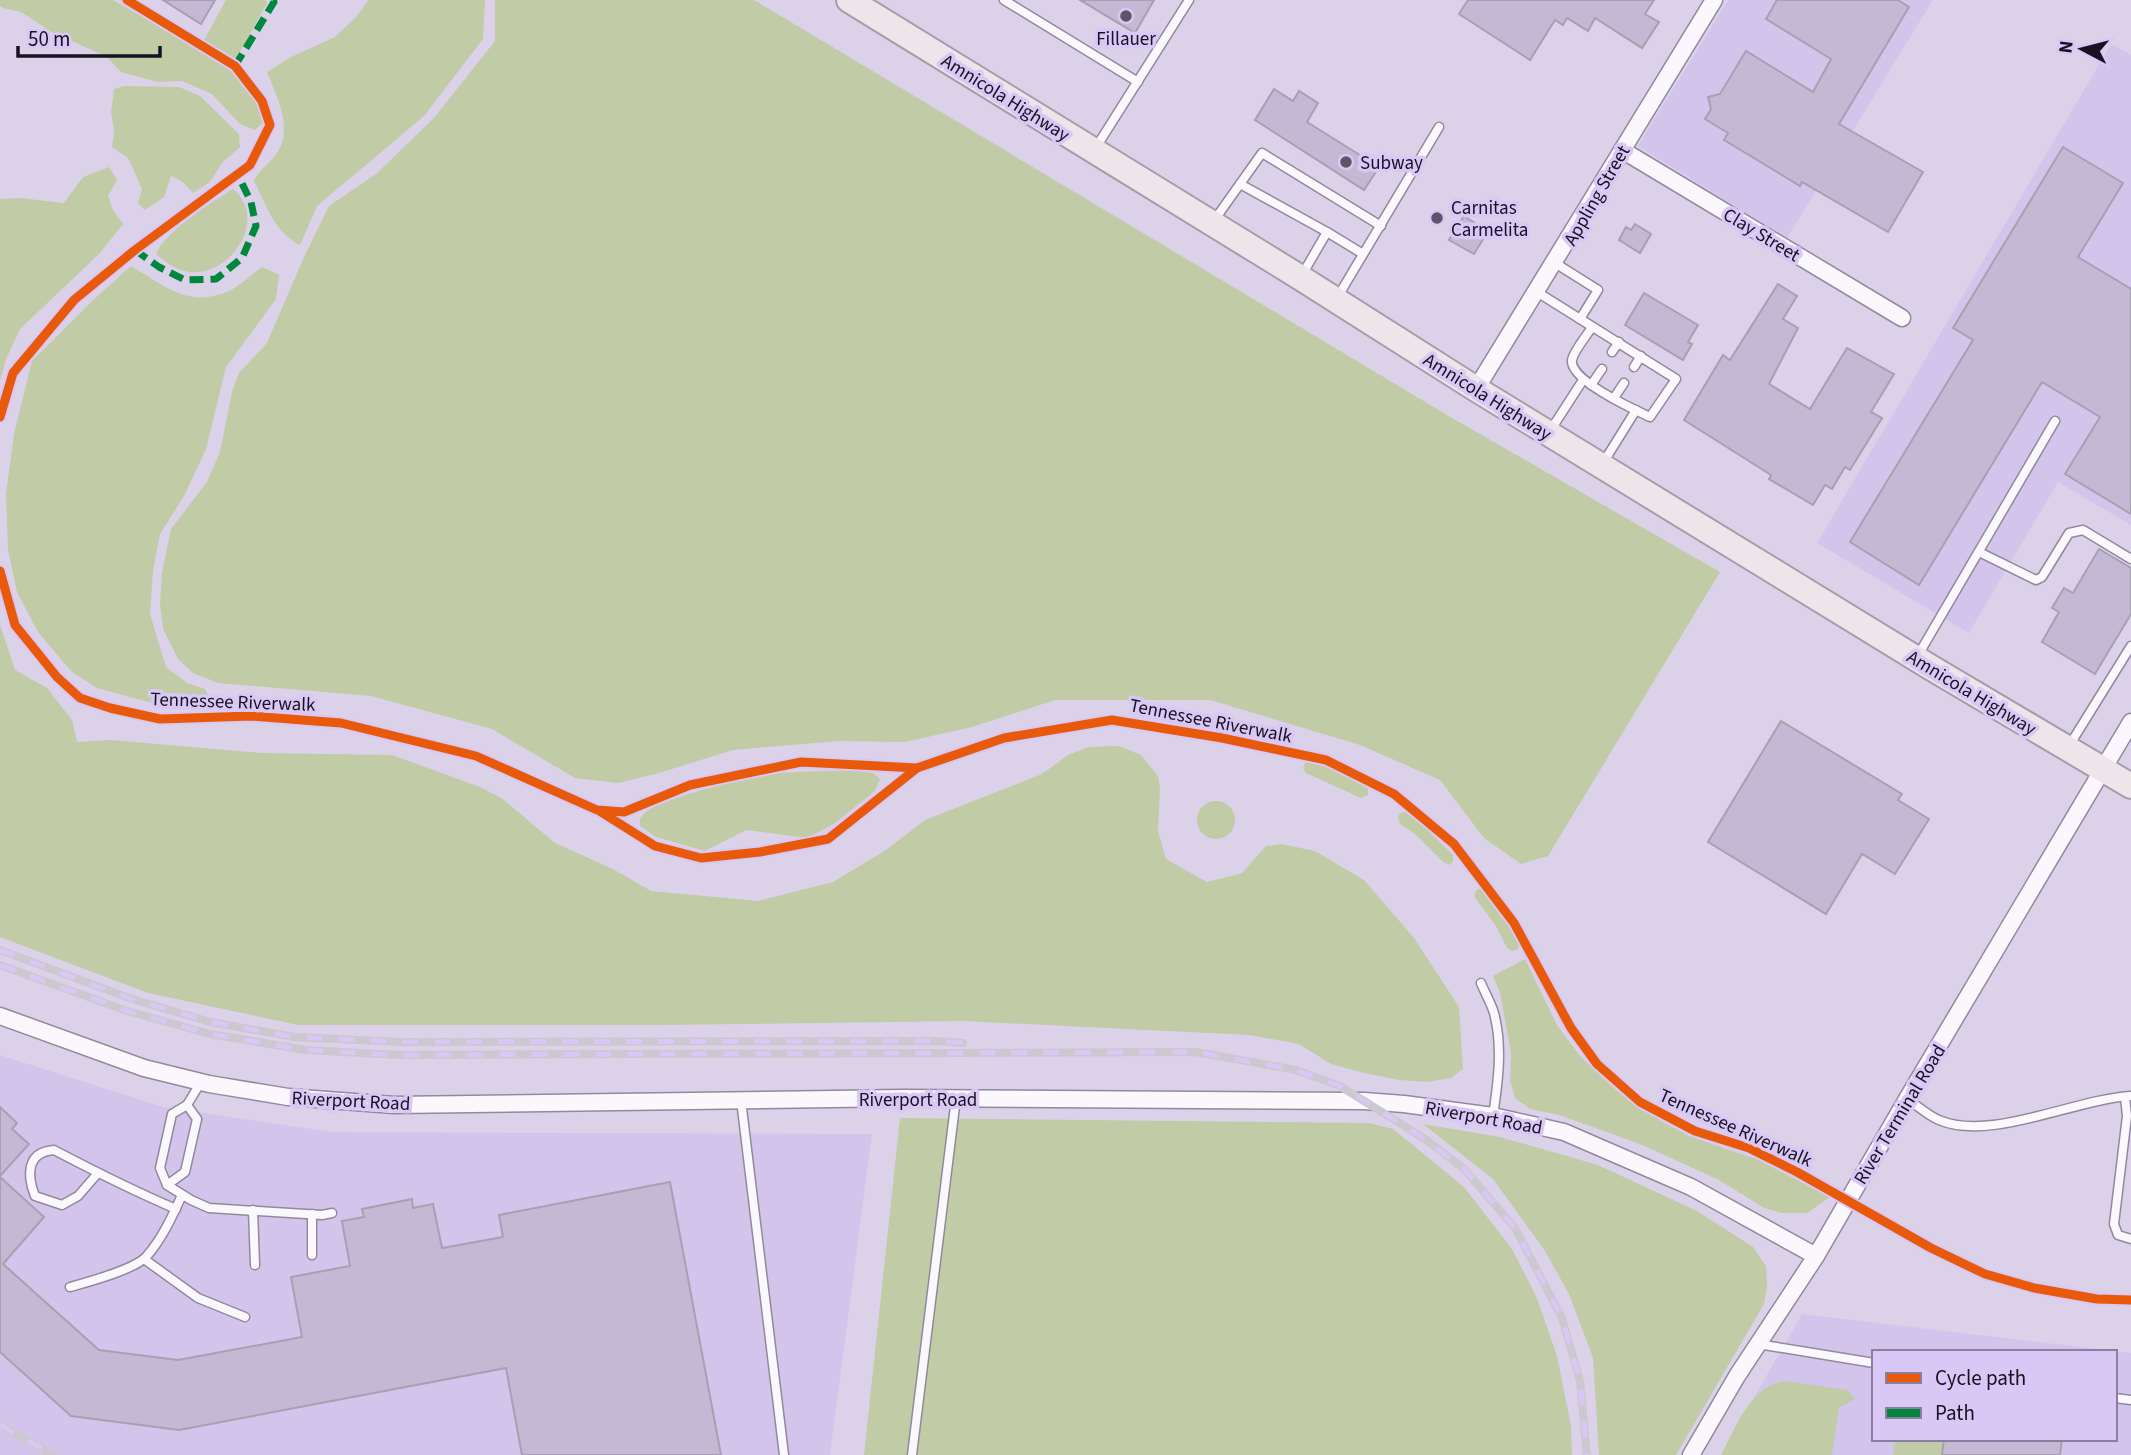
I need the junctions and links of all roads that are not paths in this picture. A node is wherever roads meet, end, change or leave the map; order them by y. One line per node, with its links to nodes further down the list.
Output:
1 (1004, 0): 5 (lane)
2 (1189, 0): 5 (lane)
3 (1714, 0): 7 (street, Appling Street)
4 (861, 3): 8 (main road, Amnicola Highway)
5 (1138, 82): 8 (lane)
6 (1439, 127): 11 (lane)
7 (1622, 150): 14 (street, Appling Street); 18 (street, Clay Street)
8 (1093, 151): 10 (main road, Amnicola Highway)
9 (1240, 184): 10 (lane); 11 (lane); 12 (lane)
10 (1211, 224): 15 (main road, Amnicola Highway)
11 (1381, 226): 13 (lane)
12 (1327, 232): 13 (lane); 15 (lane)
13 (1363, 254): 17 (lane)
14 (1555, 263): 16 (street, Appling Street); 19 (lane)
15 (1301, 278): 17 (main road, Amnicola Highway)
16 (1537, 292): 19 (lane); 28 (street, Appling Street)
17 (1335, 301): 28 (main road, Amnicola Highway)
18 (1902, 318)
19 (1580, 319): 20 (lane)
20 (1592, 327): 21 (lane); 26 (lane)
21 (1619, 342): 22 (lane); 23 (lane)
22 (1612, 352)
23 (1641, 356): 24 (lane); 30 (lane)
24 (1634, 367)
25 (1602, 369): 26 (lane)
26 (1587, 382): 29 (lane); 32 (lane)
27 (1624, 383): 29 (lane)
28 (1476, 389): 32 (main road, Amnicola Highway)
29 (1614, 398): 30 (lane)
30 (1636, 411): 33 (lane)
31 (2055, 421): 34 (lane)
32 (1549, 433): 33 (main road, Amnicola Highway)
33 (1602, 466): 37 (main road, Amnicola Highway)
34 (1979, 552): 35 (lane); 37 (lane)
35 (2131, 559)
36 (2131, 646): 39 (lane)
37 (1916, 658): 39 (main road, Amnicola Highway)
38 (2131, 722): 40 (street, River Terminal Road)
39 (2067, 748): 40 (main road, Amnicola Highway)
40 (2101, 769): 41 (main road, Amnicola Highway); 47 (street, River Terminal Road)
41 (2131, 786)
42 (1481, 983): 50 (lane)
43 (0, 1016): 44 (street, Riverport Road)
44 (201, 1082): 48 (street, Riverport Road); 49 (lane)
45 (2128, 1097): 47 (lane); 58 (lane)
46 (956, 1098): 48 (street, Riverport Road); 50 (street, Riverport Road); 68 (lane)
47 (1907, 1098): 60 (street, River Terminal Road)
48 (741, 1100): 67 (lane)
49 (187, 1105): 52 (lane); 52 (lane)
50 (1493, 1116): 60 (street, Riverport Road)
51 (98, 1173): 51 (lane); 54 (lane)
52 (167, 1185): 53 (lane)
53 (182, 1195): 54 (lane); 55 (lane)
54 (176, 1209): 61 (lane)
55 (253, 1210): 57 (lane); 62 (lane)
56 (332, 1213): 57 (lane)
57 (312, 1214): 59 (lane)
58 (2131, 1239)
59 (312, 1255)
60 (1816, 1256): 65 (street, River Terminal Road)
61 (144, 1259): 63 (lane); 64 (lane)
62 (256, 1265)
63 (70, 1287)
64 (245, 1317)
65 (1758, 1344): 66 (lane); 69 (street, River Terminal Road)
66 (1872, 1363)
67 (784, 1455)
68 (912, 1455)
69 (1691, 1455)

